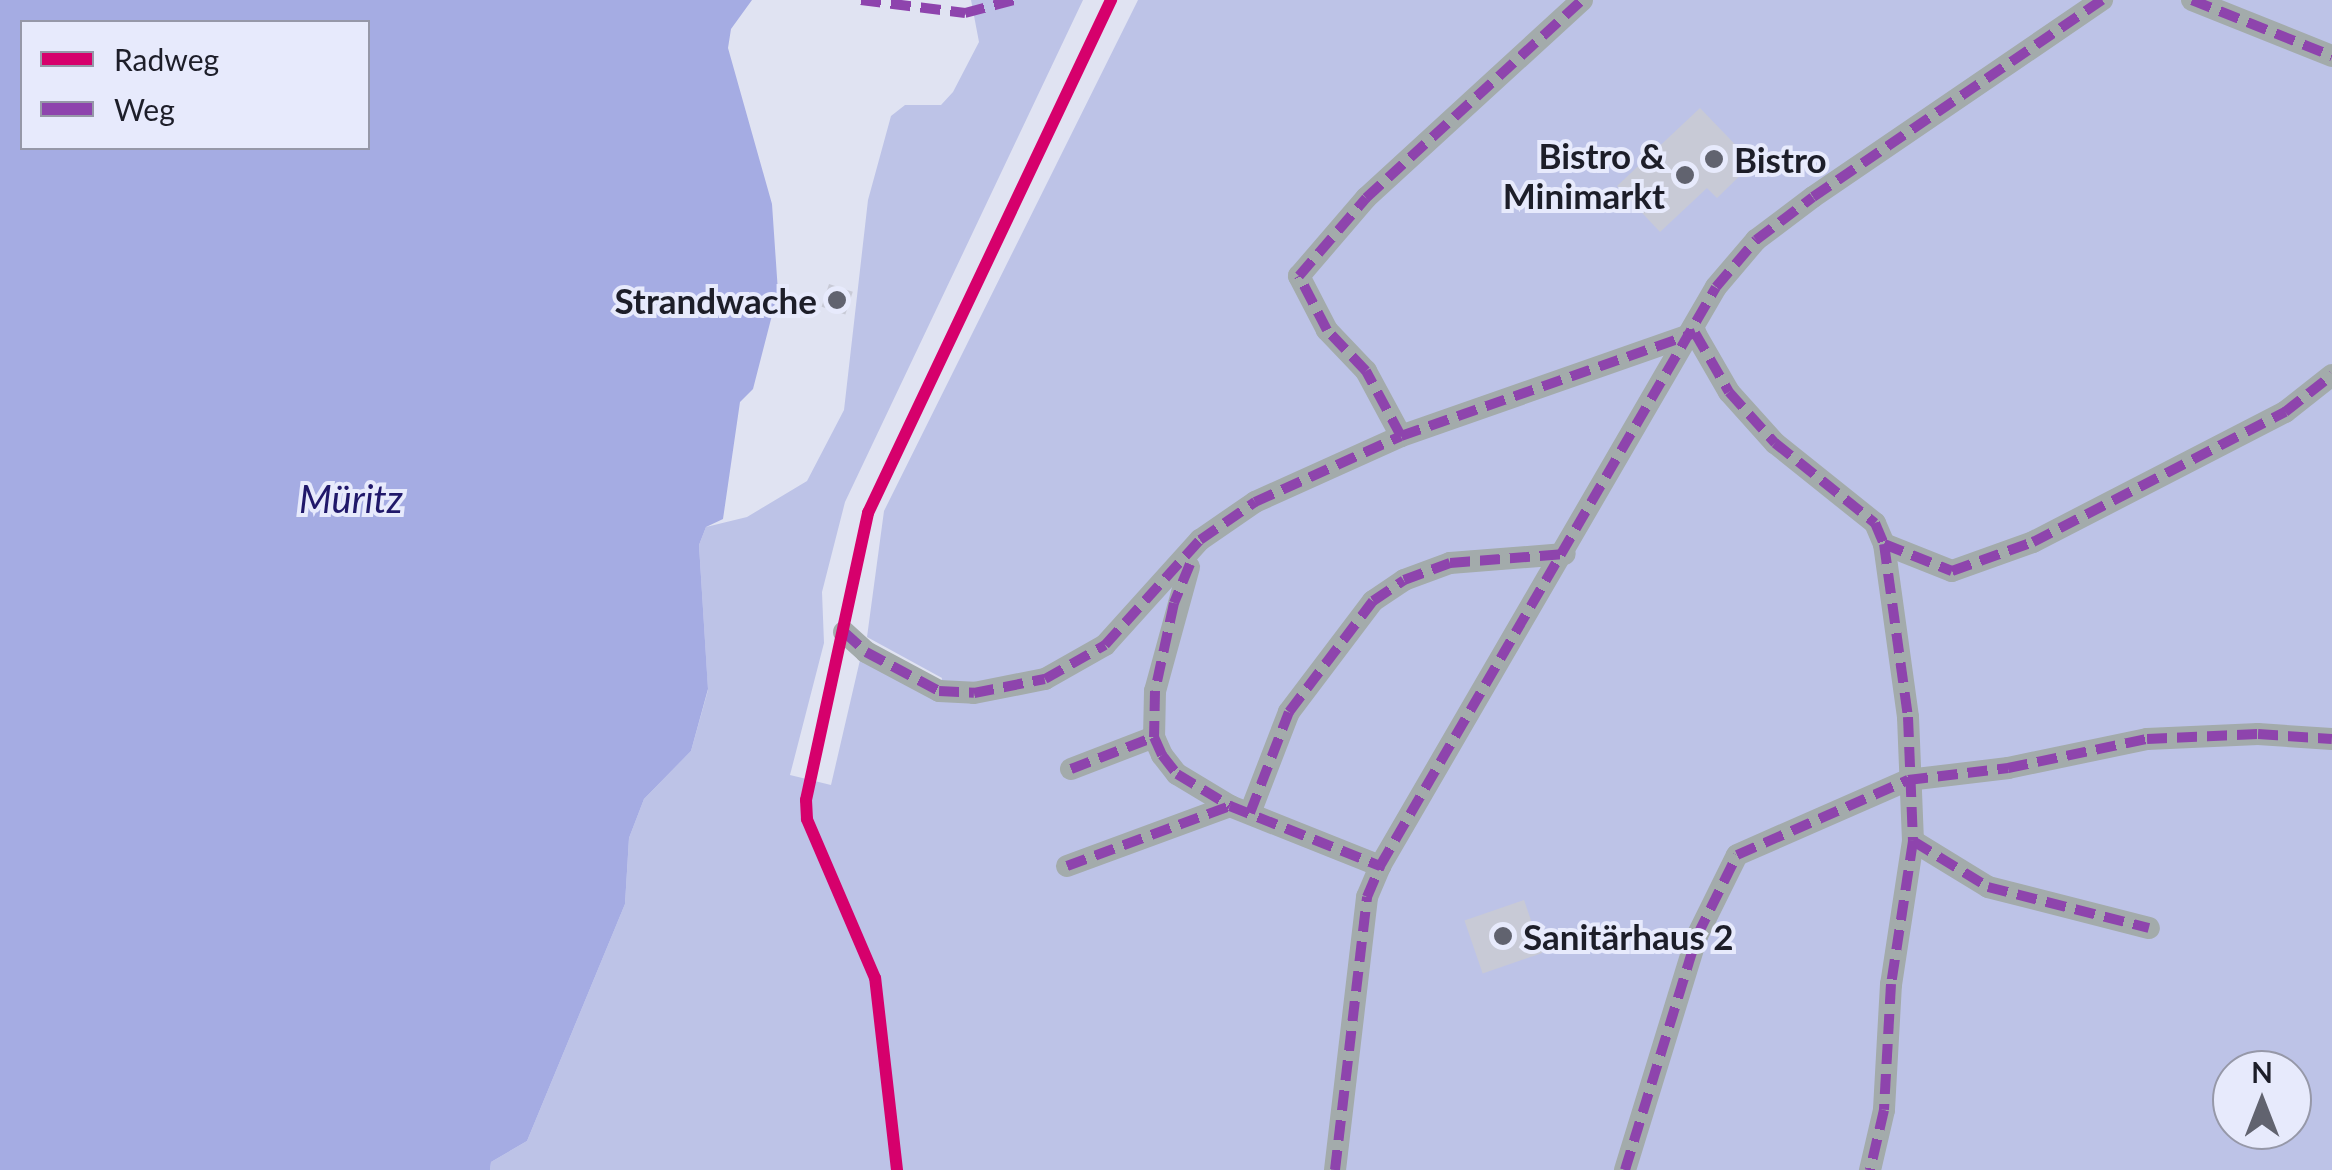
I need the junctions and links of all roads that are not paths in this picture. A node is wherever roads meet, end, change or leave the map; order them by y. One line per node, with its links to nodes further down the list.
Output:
1 (1582, 0): 7 (street)
2 (2102, 0): 5 (street)
3 (2192, 0): 4 (street)
4 (2332, 56)
5 (1695, 333): 7 (street); 9 (street); 10 (street)
6 (2332, 375): 9 (street)
7 (1400, 436): 8 (street)
8 (1200, 540): 11 (street); 12 (street)
9 (1884, 544): 15 (street)
10 (1565, 554): 16 (street); 19 (street)
11 (844, 632)
12 (1154, 736): 14 (street); 16 (street)
13 (2332, 739): 15 (street)
14 (1071, 769)
15 (1908, 780): 17 (street); 22 (street)
16 (1240, 809): 18 (street); 19 (street)
17 (1913, 841): 20 (street); 23 (street)
18 (1067, 866)
19 (1380, 866): 21 (street)
20 (2148, 928)
21 (1336, 1170)
22 (1625, 1170)
23 (1870, 1170)

